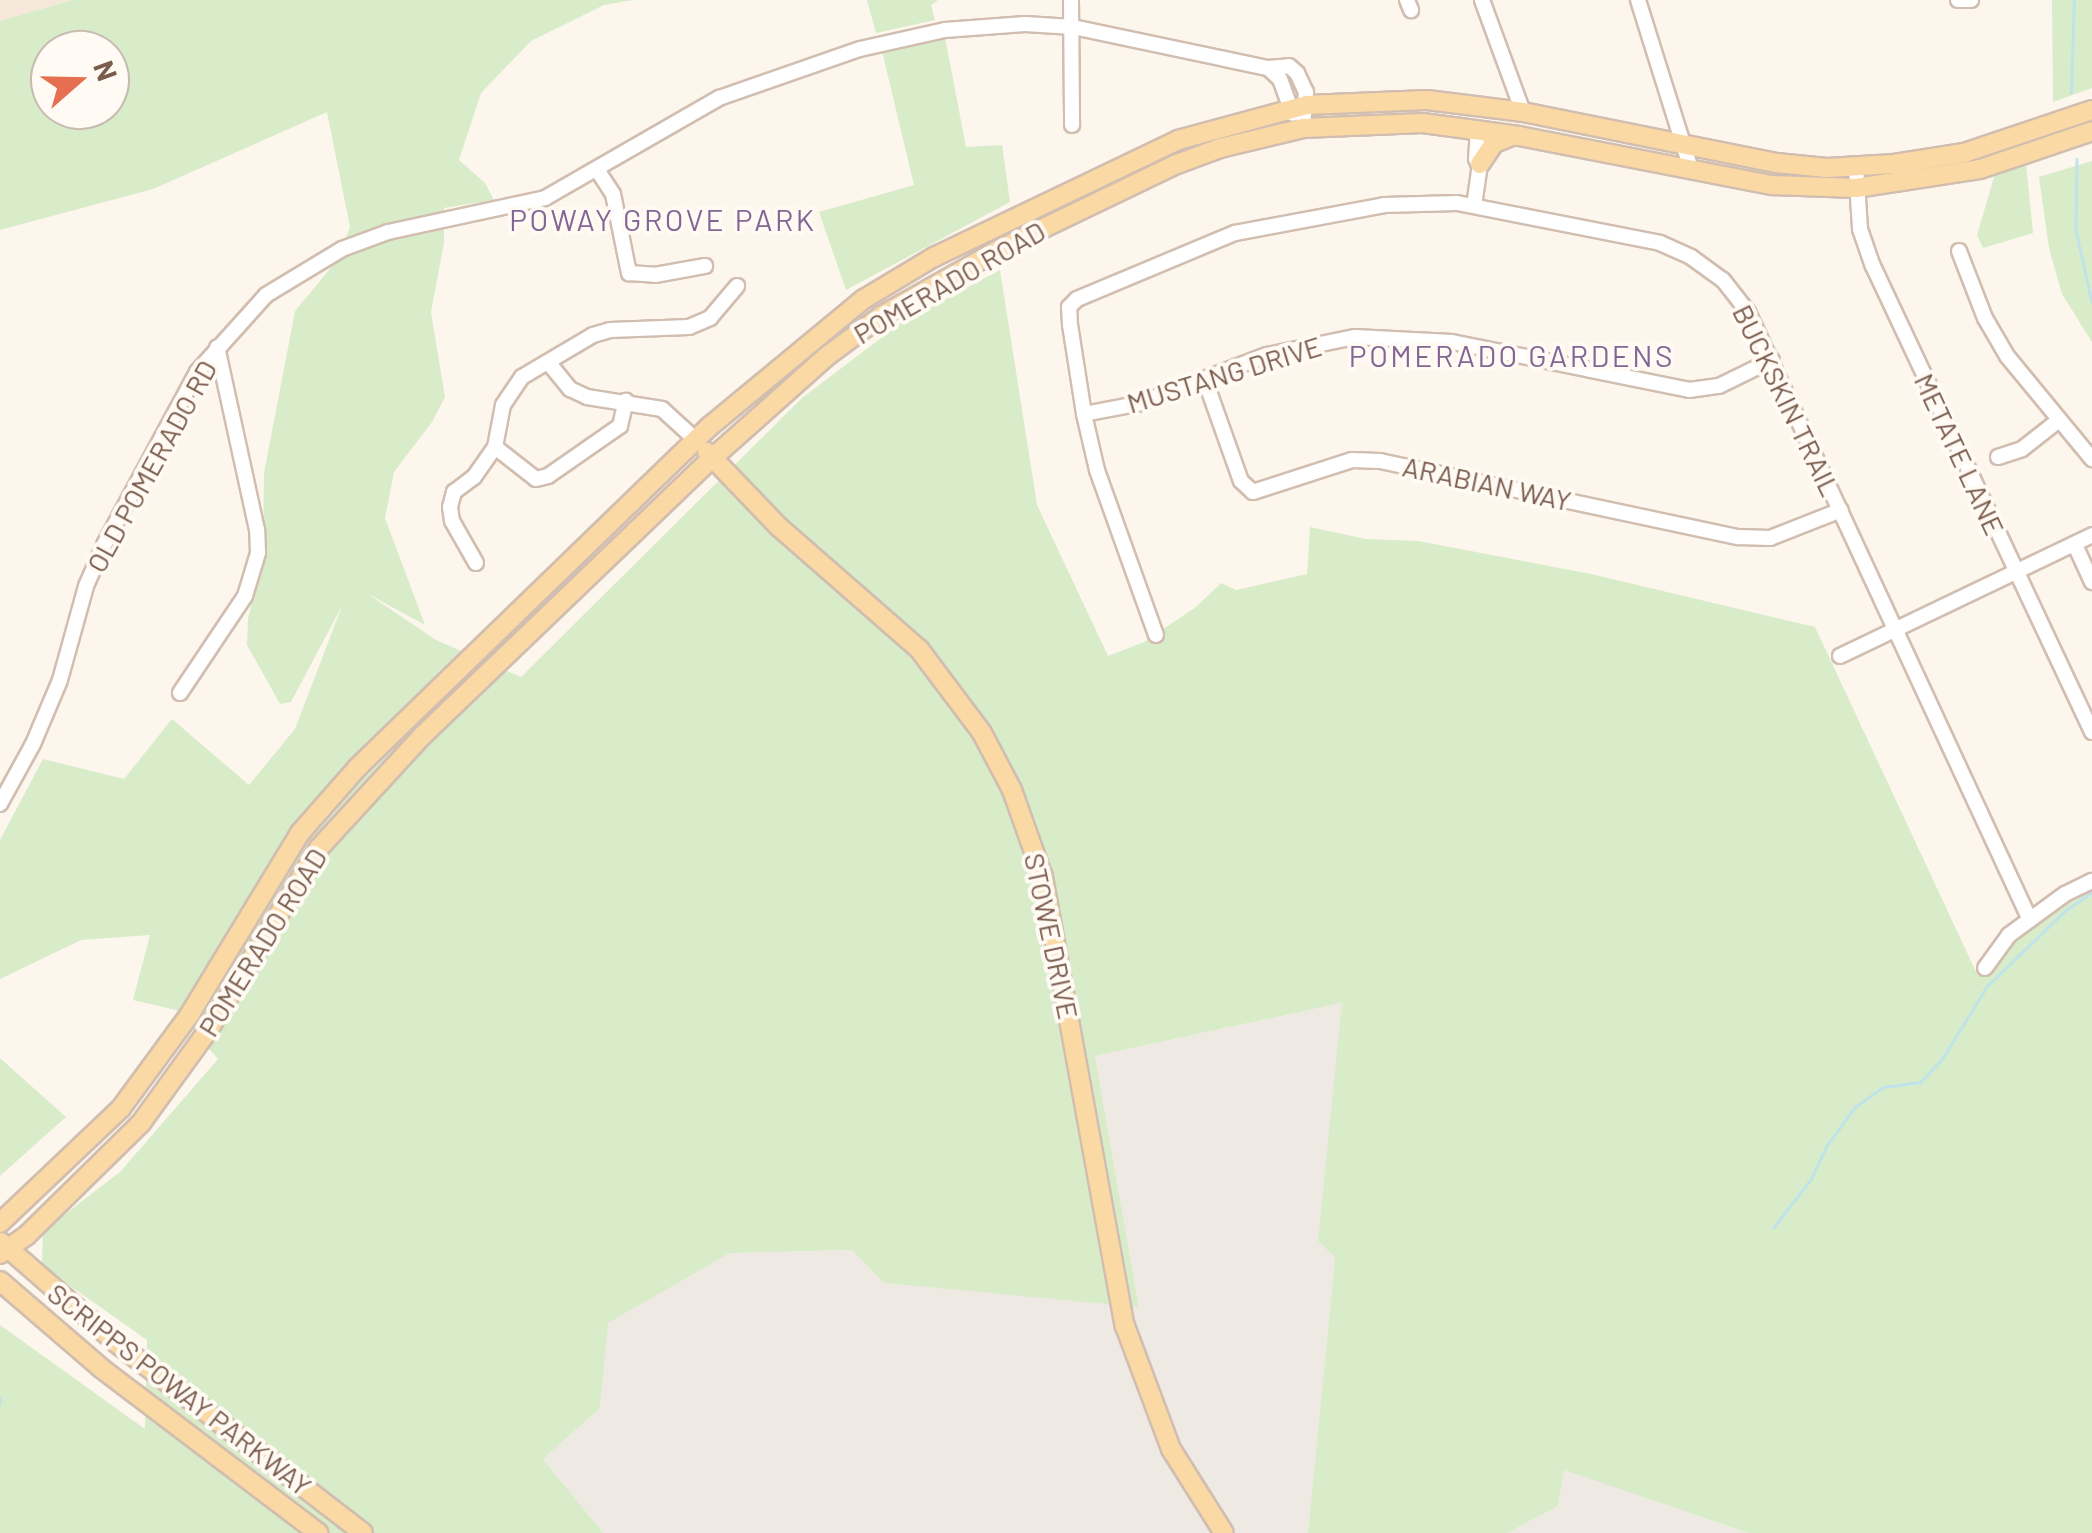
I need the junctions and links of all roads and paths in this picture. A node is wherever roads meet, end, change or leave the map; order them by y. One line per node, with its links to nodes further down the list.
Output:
1 (1070, 0): 6 (street)
2 (1482, 0): 9 (street)
3 (1638, 0): 15 (street)
4 (1958, 0): 5 (street)
5 (1971, 0)
6 (1073, 27): 7 (street, OLD POMERADO RD); 10 (street); 19 (street, OLD POMERADO RD)
7 (1298, 107): 9 (main road, POMERADO ROAD); 11 (street); 32 (main road, POMERADO ROAD)
8 (2092, 110): 17 (main road, POMERADO ROAD)
9 (1523, 112): 12 (main road); 15 (main road, POMERADO ROAD)
10 (1072, 125)
11 (1304, 128): 12 (main road, POMERADO ROAD); 35 (main road, POMERADO ROAD)
12 (1478, 130): 14 (main road, POMERADO ROAD); 16 (street)
13 (2092, 131): 20 (main road, POMERADO ROAD)
14 (1514, 135): 16 (main road); 18 (main road, POMERADO ROAD)
15 (1686, 143): 17 (main road, POMERADO ROAD); 18 (street)
16 (1480, 164): 21 (street)
17 (1856, 168): 20 (street, METATE LANE)
18 (1691, 169): 20 (main road, POMERADO ROAD)
19 (598, 171): 23 (street); 25 (street, OLD POMERADO RD)
20 (1856, 188): 41 (street, METATE LANE)
21 (1474, 206): 26 (street, BUCKSKIN TRAIL); 30 (street, BUCKSKIN TRAIL)
22 (1960, 251): 31 (street)
23 (705, 266)
24 (737, 286): 27 (street)
25 (216, 347): 46 (street); 48 (street, OLD POMERADO RD)
26 (1772, 360): 28 (street, MUSTANG DRIVE); 37 (street, BUCKSKIN TRAIL)
27 (548, 362): 29 (street); 33 (street)
28 (1205, 380): 30 (street, MUSTANG DRIVE); 37 (street, ARABIAN WAY)
29 (626, 402): 32 (street); 33 (street)
30 (1084, 414): 44 (street)
31 (2060, 420): 34 (street); 36 (street)
32 (696, 440): 35 (main road, STOWE DRIVE); 52 (main road, POMERADO ROAD)
33 (495, 447): 40 (street)
34 (1998, 457)
35 (713, 458): 53 (main road, POMERADO ROAD); 57 (main road, STOWE DRIVE)
36 (2092, 460)
37 (1841, 510): 43 (street, BUCKSKIN TRAIL)
38 (2092, 535): 39 (street)
39 (2075, 545): 41 (street); 42 (street)
40 (476, 563)
41 (2015, 574): 43 (street); 47 (street, METATE LANE)
42 (2092, 582)
43 (1896, 631): 45 (street); 50 (street, BUCKSKIN TRAIL)
44 (1156, 635)
45 (1840, 656)
46 (180, 693)
47 (2092, 732)
48 (0, 804)
49 (2092, 881): 50 (street)
50 (2030, 920): 51 (street)
51 (1985, 968)
52 (0, 1223)
53 (2, 1248): 56 (main road, SCRIPPS POWAY PARKWAY)
54 (0, 1281): 55 (main road, SCRIPPS POWAY PARKWAY)
55 (318, 1533)
56 (363, 1533)
57 (1224, 1533)

